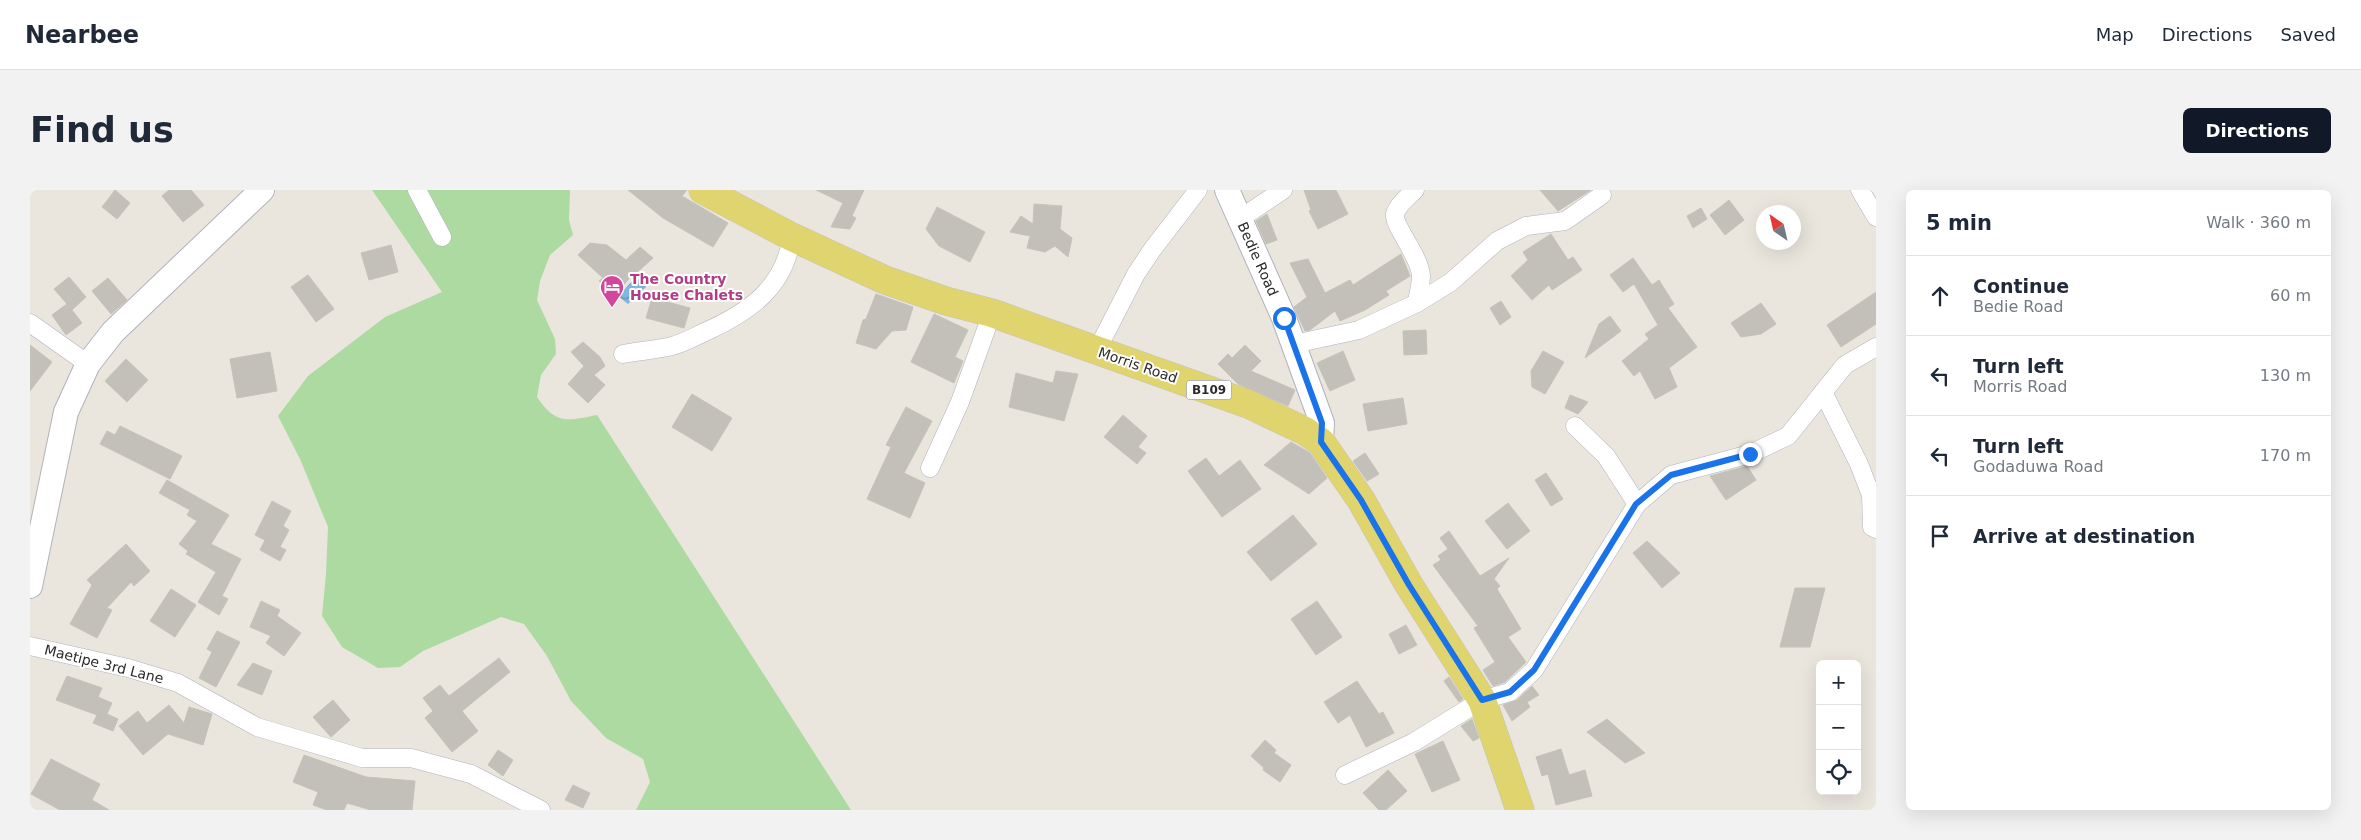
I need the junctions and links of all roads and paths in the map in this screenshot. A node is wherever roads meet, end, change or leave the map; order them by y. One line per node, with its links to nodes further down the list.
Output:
1 (262, 190): 21 (main road)
2 (416, 190): 12 (street)
3 (703, 190): 13 (main road, Morris Road / B109)
4 (1198, 190): 19 (street)
5 (1227, 190): 11 (main road, Bedie Road)
6 (1283, 190): 11 (street)
7 (1415, 190): 14 (street)
8 (1860, 190): 10 (street)
9 (1602, 195): 14 (street)
10 (1876, 217)
11 (1241, 218): 17 (main road, Bedie Road)
12 (442, 237)
13 (792, 237): 15 (main road, Morris Road / B109); 20 (street)
14 (1416, 303): 17 (street)
15 (992, 314): 19 (main road, Morris Road / B109); 25 (street)
16 (30, 323): 21 (street)
17 (1294, 344): 24 (main road, Bedie Road)
18 (1876, 348): 22 (street)
19 (1097, 350): 24 (main road, Morris Road / B109)
20 (623, 354)
21 (88, 364): 28 (main road)
22 (1823, 392): 26 (street); 27 (street)
23 (1575, 426): 26 (street)
24 (1321, 442): 30 (main road, Morris Road / B109)
25 (930, 468)
26 (1636, 504): 30 (street)
27 (1876, 529)
28 (30, 586)
29 (30, 646): 32 (street, Maetipe 3rd Lane)
30 (1482, 700): 31 (street); 33 (main road, Morris Road / B109)
31 (1346, 776)
32 (540, 810)
33 (1520, 810)

